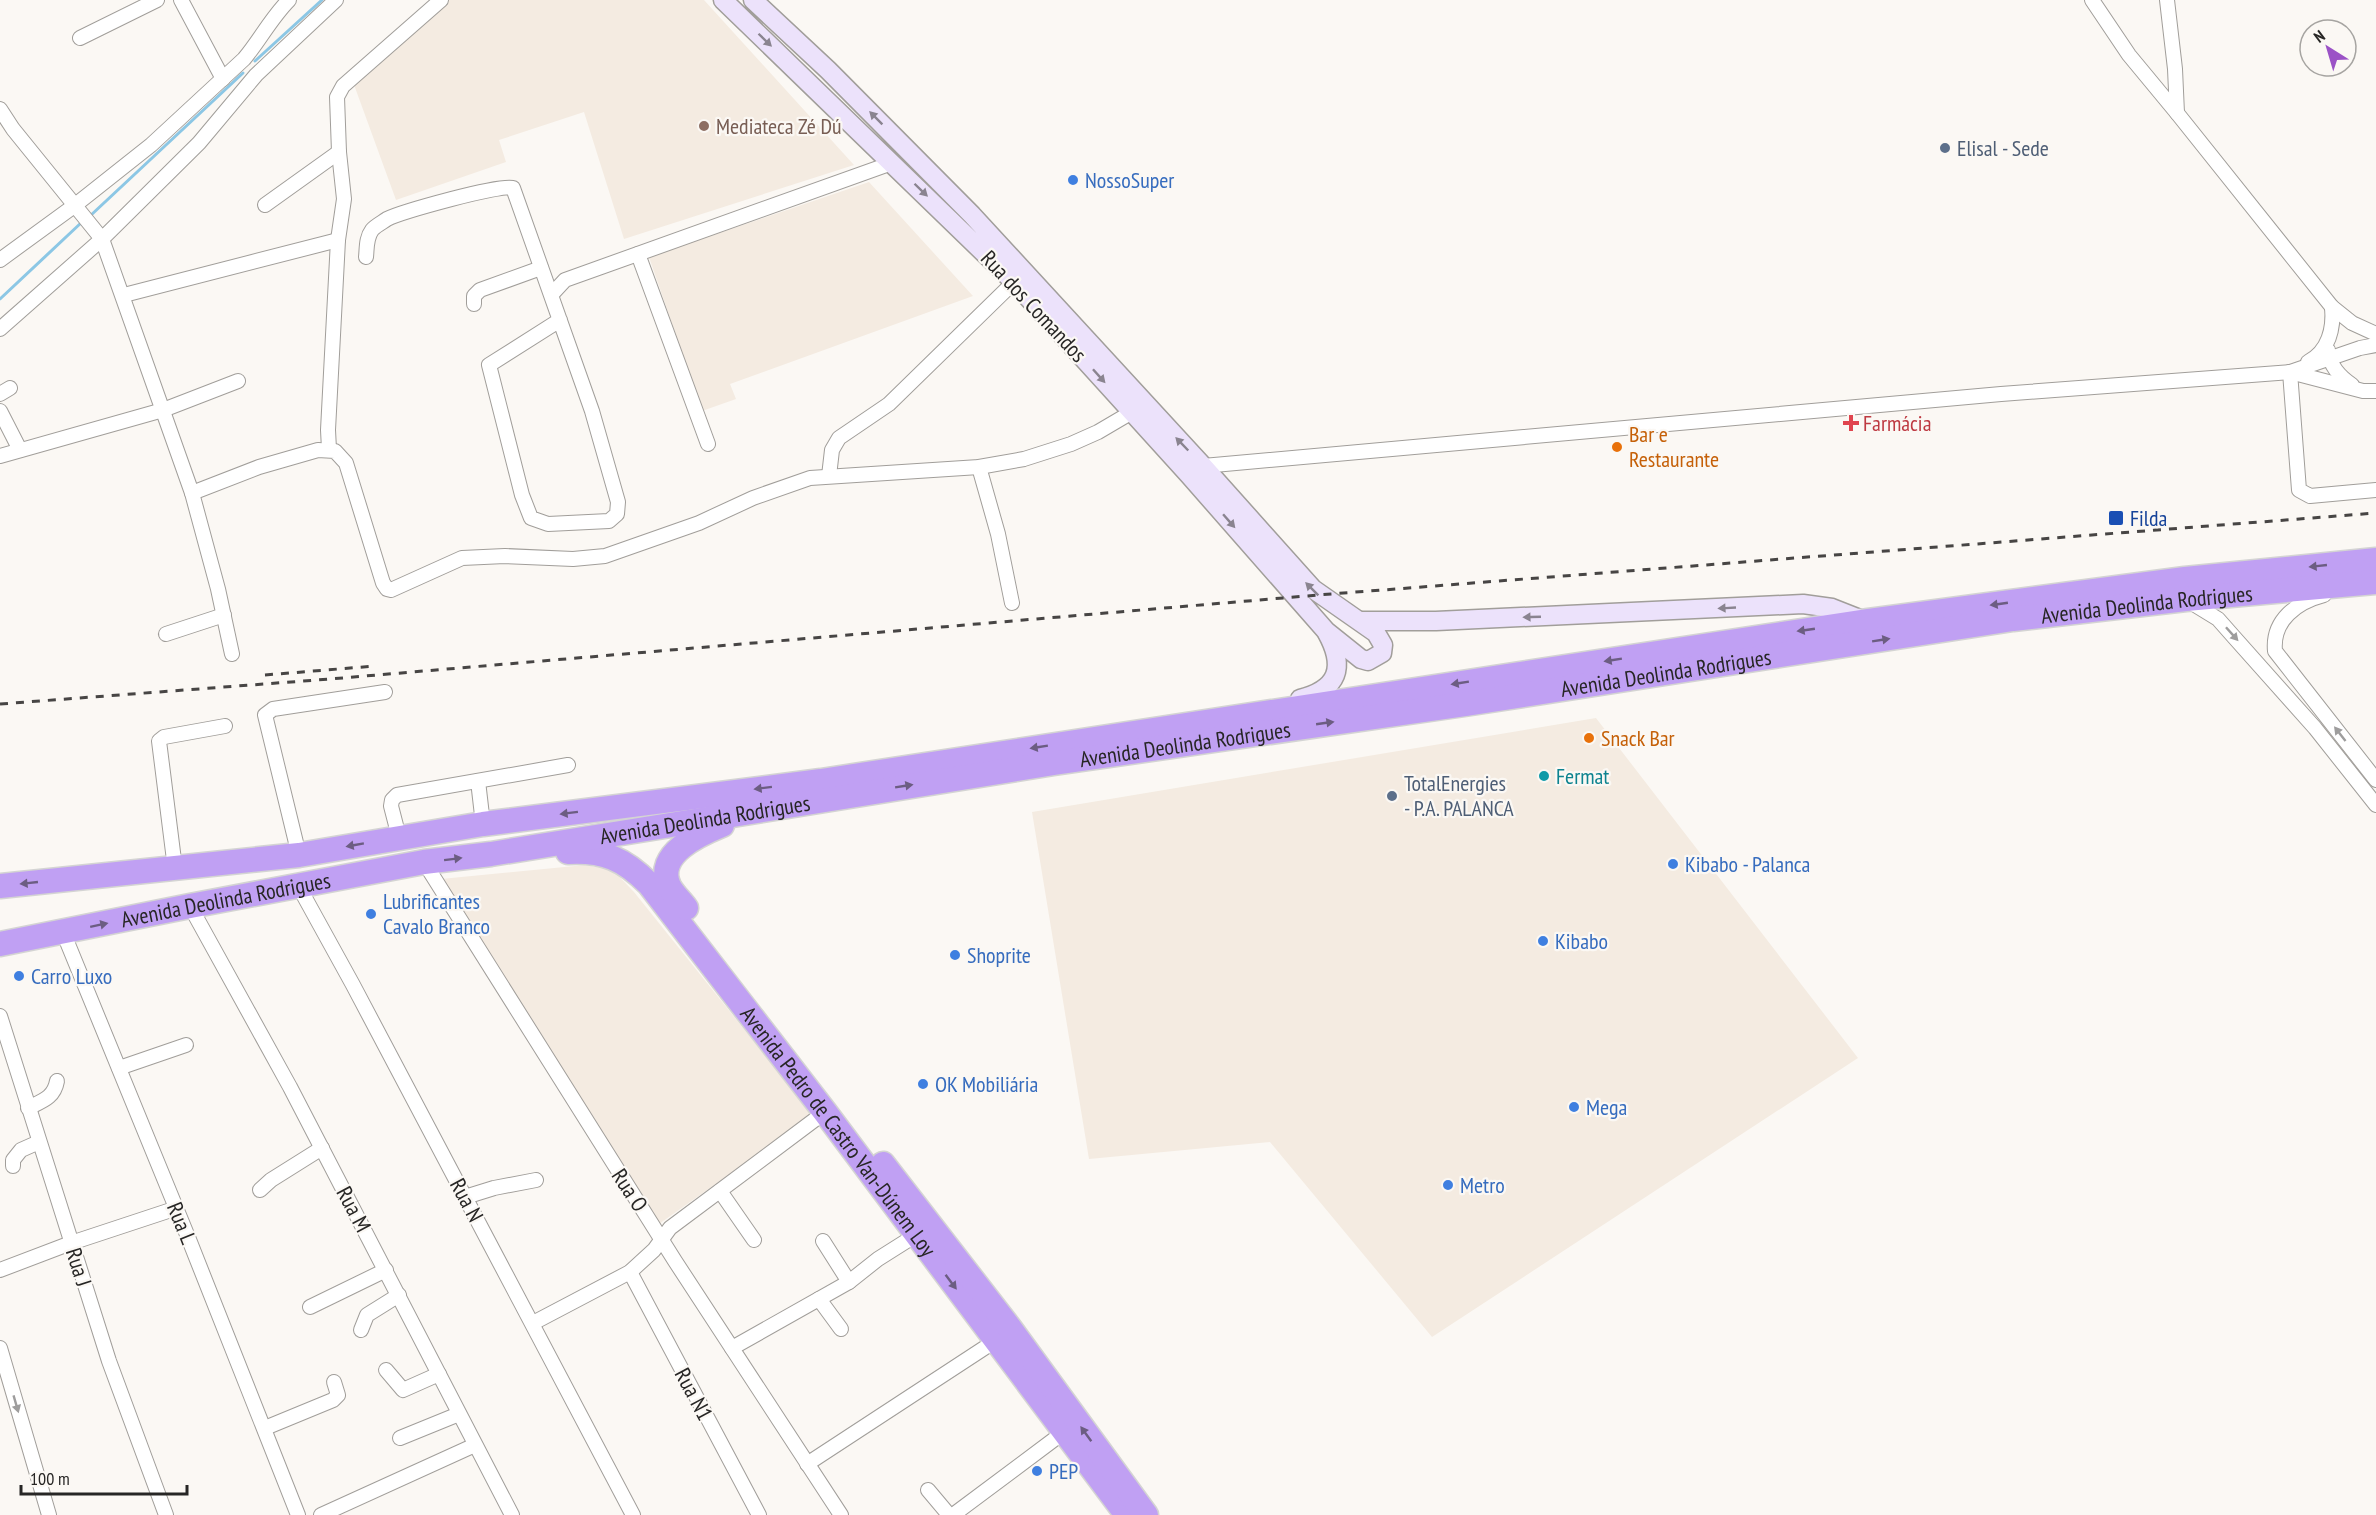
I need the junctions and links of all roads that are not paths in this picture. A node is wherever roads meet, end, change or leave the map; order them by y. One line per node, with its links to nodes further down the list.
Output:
1 (157, 0): 10 (street)
2 (181, 0): 13 (street)
3 (289, 0): 12 (street)
4 (336, 0): 12 (street)
5 (441, 0): 16 (street)
6 (723, 0): 17 (main road, Rua dos Comandos, one-way to 17)
7 (753, 0): 48 (main road, Rua dos Comandos, one-way to 7)
8 (2091, 0): 15 (street)
9 (2166, 0): 15 (street)
10 (130, 6): 11 (street)
11 (80, 39)
12 (249, 67): 13 (street); 20 (street)
13 (223, 79): 19 (street)
14 (0, 109): 19 (street)
15 (2177, 113): 31 (street)
16 (339, 152): 18 (street); 21 (street)
17 (892, 163): 22 (street); 27 (main road, Rua dos Comandos, one-way to 27)
18 (265, 205)
19 (78, 209): 20 (street); 24 (street)
20 (102, 239): 29 (street); 33 (street)
21 (338, 240): 29 (street); 45 (street)
22 (638, 254): 26 (street); 44 (street)
23 (366, 257): 25 (street)
24 (0, 260)
25 (543, 272): 26 (street); 28 (street); 30 (street)
26 (565, 280): 28 (street)
27 (1014, 282): 43 (main road, Rua dos Comandos, one-way to 43); 50 (street)
28 (552, 294): 32 (street)
29 (124, 295): 41 (street)
30 (474, 304)
31 (2332, 307): 34 (street); 35 (street)
32 (560, 320): 32 (street)
33 (0, 329)
34 (2328, 343): 36 (street); 37 (street)
35 (2371, 344): 36 (street); 39 (street)
36 (2329, 359): 37 (street); 39 (street)
37 (2290, 372): 39 (street); 48 (street); 51 (street)
38 (238, 381): 41 (street)
39 (2356, 388): 40 (street)
40 (2374, 392)
41 (163, 410): 46 (street); 52 (street)
42 (0, 411): 46 (street)
43 (1132, 412): 49 (street); 60 (main road, Rua dos Comandos, one-way to 60)
44 (708, 444)
45 (329, 449): 50 (street); 52 (street)
46 (20, 450): 47 (street)
47 (0, 456)
48 (1203, 466): 58 (main road, Rua dos Comandos, one-way to 48)
49 (979, 467): 50 (street); 56 (street)
50 (830, 476)
51 (2376, 490)
52 (192, 493): 57 (street)
53 (2376, 560): 59 (highway, Avenida Deolinda Rodrigues, one-way to 59)
54 (2376, 583): 55 (highway, Avenida Deolinda Rodrigues); 67 (street, one-way to 54)
55 (2186, 599): 69 (street, one-way to 69); 70 (highway, Avenida Deolinda Rodrigues, one-way to 55)
56 (1012, 603)
57 (224, 615): 61 (street); 62 (street)
58 (1361, 621): 59 (main road, one-way to 58); 60 (main road)
59 (1867, 621): 64 (highway, Avenida Deolinda Rodrigues, one-way to 64)
60 (1326, 631): 64 (main road)
61 (166, 634)
62 (232, 654)
63 (385, 692): 74 (street)
64 (1234, 716): 71 (highway, Avenida Deolinda Rodrigues, one-way to 71)
65 (225, 726): 76 (street)
66 (568, 765): 68 (street)
67 (2376, 780)
68 (478, 781): 71 (street); 72 (street)
69 (2376, 805)
70 (756, 811): 73 (highway, Avenida Deolinda Rodrigues); 134 (highway, Avenida Pedro de Castro Van-Dúnem Loy, one-way to 70)
71 (483, 824): 72 (highway, Avenida Deolinda Rodrigues)
72 (399, 837): 74 (highway, Avenida Deolinda Rodrigues, one-way to 74)
73 (491, 854): 75 (highway, Avenida Deolinda Rodrigues, one-way to 73); 87 (highway, Avenida Pedro de Castro Van-Dúnem Loy)
74 (299, 855): 76 (highway, Avenida Deolinda Rodrigues)
75 (424, 862): 78 (highway, Avenida Deolinda Rodrigues); 97 (street, Rua O)
76 (175, 868): 77 (highway, Avenida Deolinda Rodrigues, one-way to 77)
77 (0, 886)
78 (299, 887): 79 (highway, Avenida Deolinda Rodrigues); 94 (street, Rua N)
79 (190, 906): 80 (highway, Avenida Deolinda Rodrigues, one-way to 79); 89 (street, Rua M)
80 (63, 932): 81 (highway, Avenida Deolinda Rodrigues); 84 (street, Rua L)
81 (0, 945)
82 (0, 1016): 86 (street, Rua J)
83 (186, 1045): 84 (street)
84 (119, 1068): 95 (street, Rua L)
85 (57, 1081): 86 (street)
86 (28, 1108): 88 (street, Rua J)
87 (825, 1112): 93 (street); 96 (highway, Avenida Pedro de Castro Van-Dúnem Loy)
88 (39, 1142): 90 (street); 100 (street, Rua J)
89 (322, 1148): 92 (street); 102 (street, Rua M)
90 (13, 1166)
91 (536, 1180): 94 (street)
92 (260, 1190)
93 (720, 1191): 97 (street); 98 (street)
94 (465, 1197): 108 (street, Rua N)
95 (177, 1209): 100 (street); 118 (street, Rua L)
96 (916, 1235): 104 (street); 111 (highway, Avenida Pedro de Castro Van-Dúnem Loy, one-way to 111)
97 (662, 1239): 103 (street); 113 (street, Rua O)
98 (754, 1240)
99 (823, 1241): 104 (street)
100 (71, 1243): 101 (street); 125 (street, Rua J)
101 (0, 1270)
102 (386, 1270): 105 (street, Rua M); 107 (street)
103 (630, 1272): 108 (street); 130 (street, Rua N1)
104 (849, 1281): 106 (street)
105 (399, 1295): 110 (street); 115 (street, Rua M)
106 (819, 1299): 109 (street); 113 (street)
107 (310, 1306)
108 (533, 1323): 129 (street, Rua N)
109 (841, 1329)
110 (361, 1330)
111 (995, 1341): 119 (highway, Avenida Pedro de Castro Van-Dúnem Loy); 122 (street)
112 (0, 1348): 124 (street, one-way to 124)
113 (732, 1348): 122 (street, Rua O)
114 (386, 1370): 115 (street)
115 (439, 1374): 117 (street, Rua M)
116 (334, 1382): 118 (street)
117 (459, 1414): 120 (street); 121 (street, Rua M)
118 (265, 1428): 126 (street, Rua L)
119 (1064, 1432): 132 (street); 133 (highway, Avenida Pedro de Castro Van-Dúnem Loy)
120 (400, 1438)
121 (475, 1445): 127 (street); 128 (street, Rua M)
122 (807, 1464): 131 (street, Rua O)
123 (928, 1490): 132 (street)
124 (48, 1515)
125 (166, 1515)
126 (298, 1515)
127 (321, 1515)
128 (512, 1515)
129 (633, 1515)
130 (759, 1515)
131 (841, 1515)
132 (951, 1515)
133 (1127, 1515)
134 (1146, 1515)

